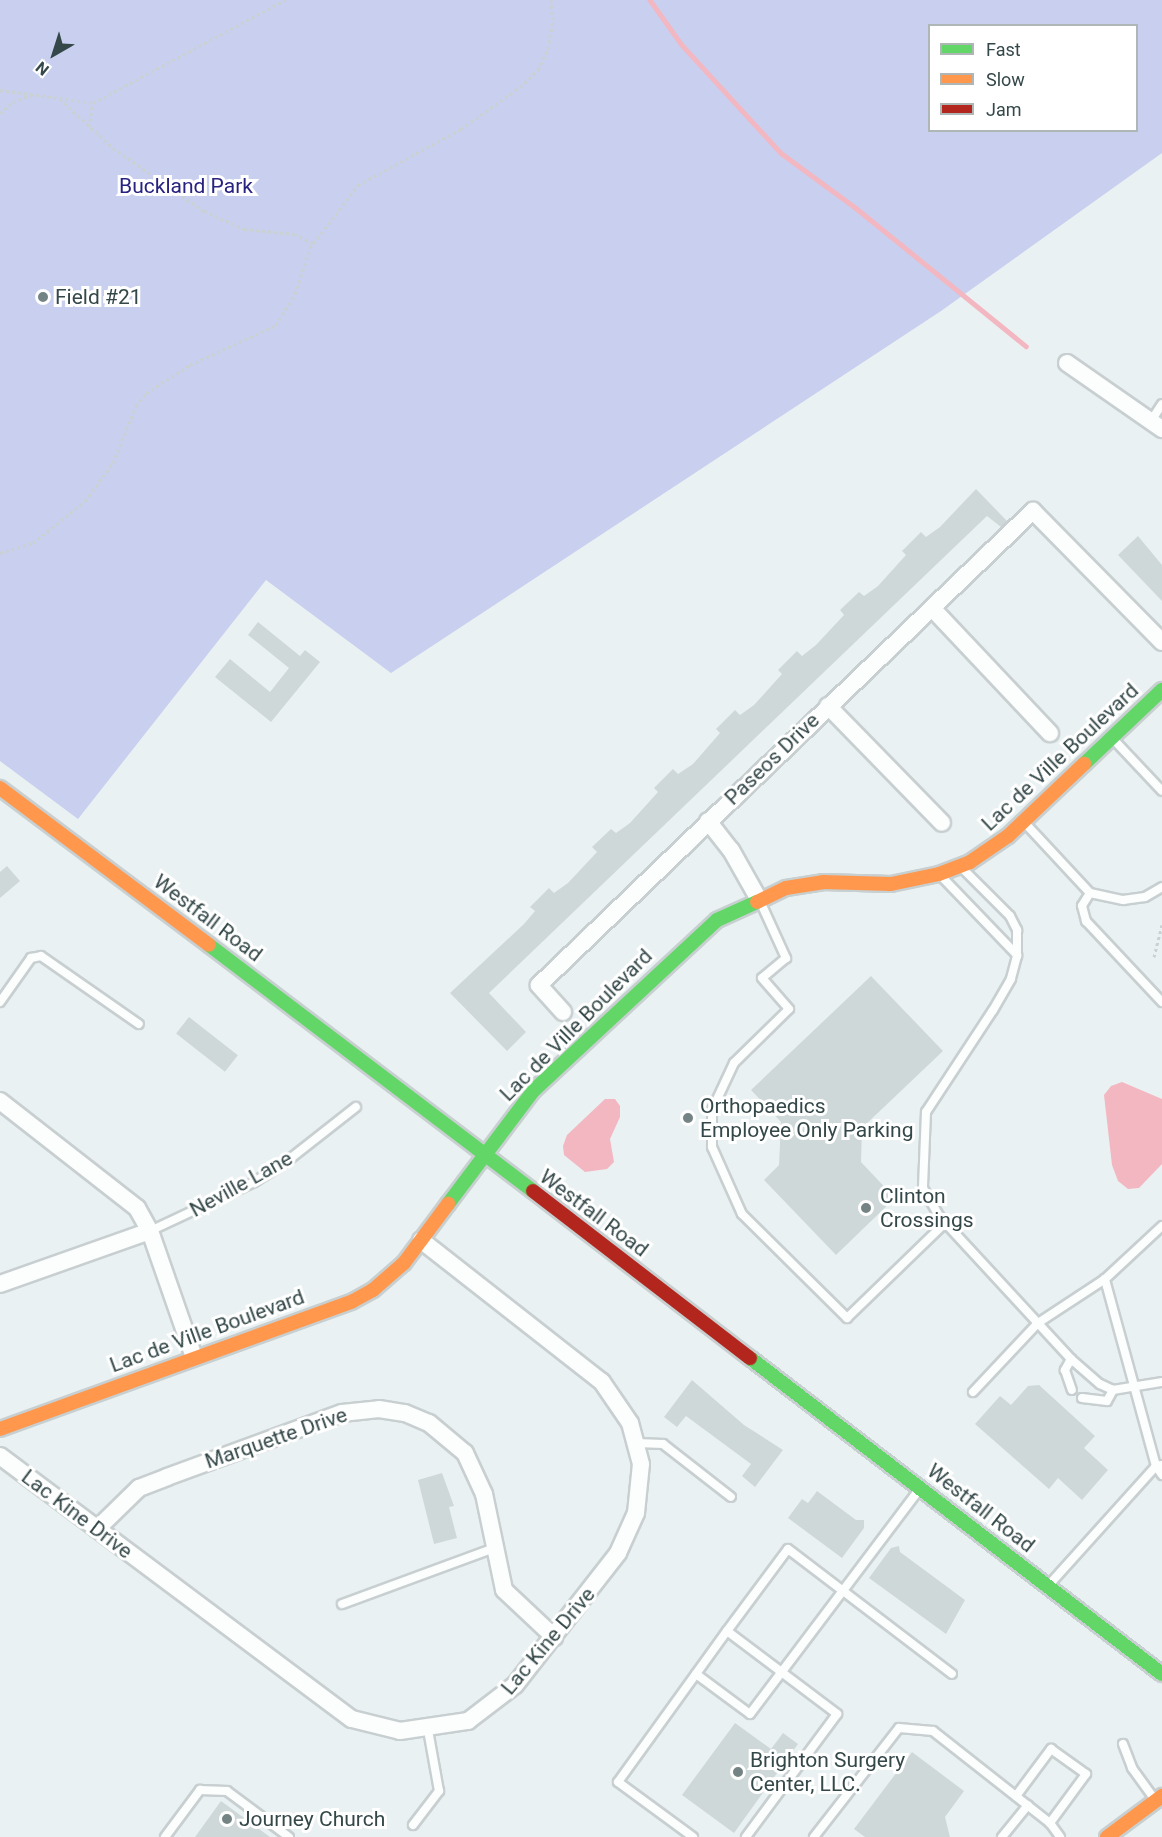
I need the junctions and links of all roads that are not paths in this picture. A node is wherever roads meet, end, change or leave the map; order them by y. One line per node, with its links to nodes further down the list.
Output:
1 (1067, 363): 3 (street)
2 (1162, 404): 3 (lane)
3 (1156, 425)
4 (932, 608): 5 (street, Paseos Drive); 7 (street, Paseos Drive); 8 (street)
5 (1162, 642)
6 (1162, 690): 9 (street, Lac de Ville Boulevard)
7 (828, 706): 12 (street, Paseos Drive); 14 (street)
8 (1050, 733)
9 (1112, 738): 11 (lane); 13 (street, Lac de Ville Boulevard)
10 (0, 788): 27 (street, Westfall Road)
11 (1162, 791)
12 (708, 821): 19 (street); 23 (street, Paseos Drive)
13 (1024, 822): 15 (street, Lac de Ville Boulevard); 18 (lane)
14 (942, 823)
15 (961, 866): 16 (street, Lac de Ville Boulevard); 20 (lane)
16 (939, 874): 19 (street, Lac de Ville Boulevard); 20 (lane)
17 (1162, 887): 18 (lane)
18 (1090, 893): 22 (lane)
19 (758, 898): 27 (street, Lac de Ville Boulevard); 28 (lane)
20 (1017, 956): 28 (lane)
21 (0, 1002): 24 (lane)
22 (1162, 1002)
23 (563, 1012)
24 (139, 1024)
25 (0, 1101): 30 (street)
26 (356, 1107): 30 (lane, Neville Lane)
27 (484, 1156): 31 (street, Lac de Ville Boulevard); 48 (street, Westfall Road)
28 (945, 1222): 34 (lane)
29 (1162, 1226): 32 (lane)
30 (150, 1231): 33 (street); 35 (street)
31 (422, 1240): 35 (street, Lac de Ville Boulevard); 44 (street, Lac Kine Drive)
32 (1105, 1279): 34 (lane); 40 (lane)
33 (0, 1284)
34 (1038, 1323): 36 (lane); 41 (lane)
35 (194, 1357): 43 (street, Lac de Ville Boulevard)
36 (1071, 1359): 38 (lane); 39 (lane)
37 (1162, 1382): 40 (lane)
38 (1072, 1390)
39 (1113, 1390): 40 (lane); 42 (lane)
40 (1136, 1390): 46 (lane)
41 (974, 1392)
42 (1082, 1398)
43 (0, 1429)
44 (637, 1443): 49 (lane); 56 (street, Lac Kine Drive)
45 (0, 1456): 50 (street, Lac Kine Drive)
46 (1159, 1465): 47 (lane); 52 (lane)
47 (1162, 1475)
48 (920, 1488): 52 (street, Westfall Road); 53 (lane)
49 (731, 1497)
50 (97, 1529): 51 (street, Marquette Drive); 61 (street, Lac Kine Drive)
51 (494, 1548): 54 (lane); 56 (street, Marquette Drive)
52 (1048, 1586): 60 (street, Westfall Road)
53 (843, 1590): 55 (lane); 57 (lane); 59 (lane)
54 (342, 1604)
55 (727, 1631): 57 (lane); 58 (lane)
56 (554, 1637): 61 (street, Lac Kine Drive)
57 (782, 1672): 58 (lane); 71 (lane)
58 (696, 1674): 70 (lane)
59 (952, 1674)
60 (1162, 1674)
61 (428, 1730): 67 (lane)
62 (1123, 1744): 64 (lane)
63 (1016, 1796): 65 (lane); 66 (lane); 72 (lane)
64 (1159, 1799): 75 (street)
65 (1028, 1805): 66 (lane); 73 (lane)
66 (1050, 1822): 74 (lane)
67 (413, 1824)
68 (165, 1837): 69 (lane)
69 (289, 1837)
70 (693, 1837)
71 (746, 1837)
72 (814, 1837)
73 (1002, 1837)
74 (1060, 1837)
75 (1107, 1837)

